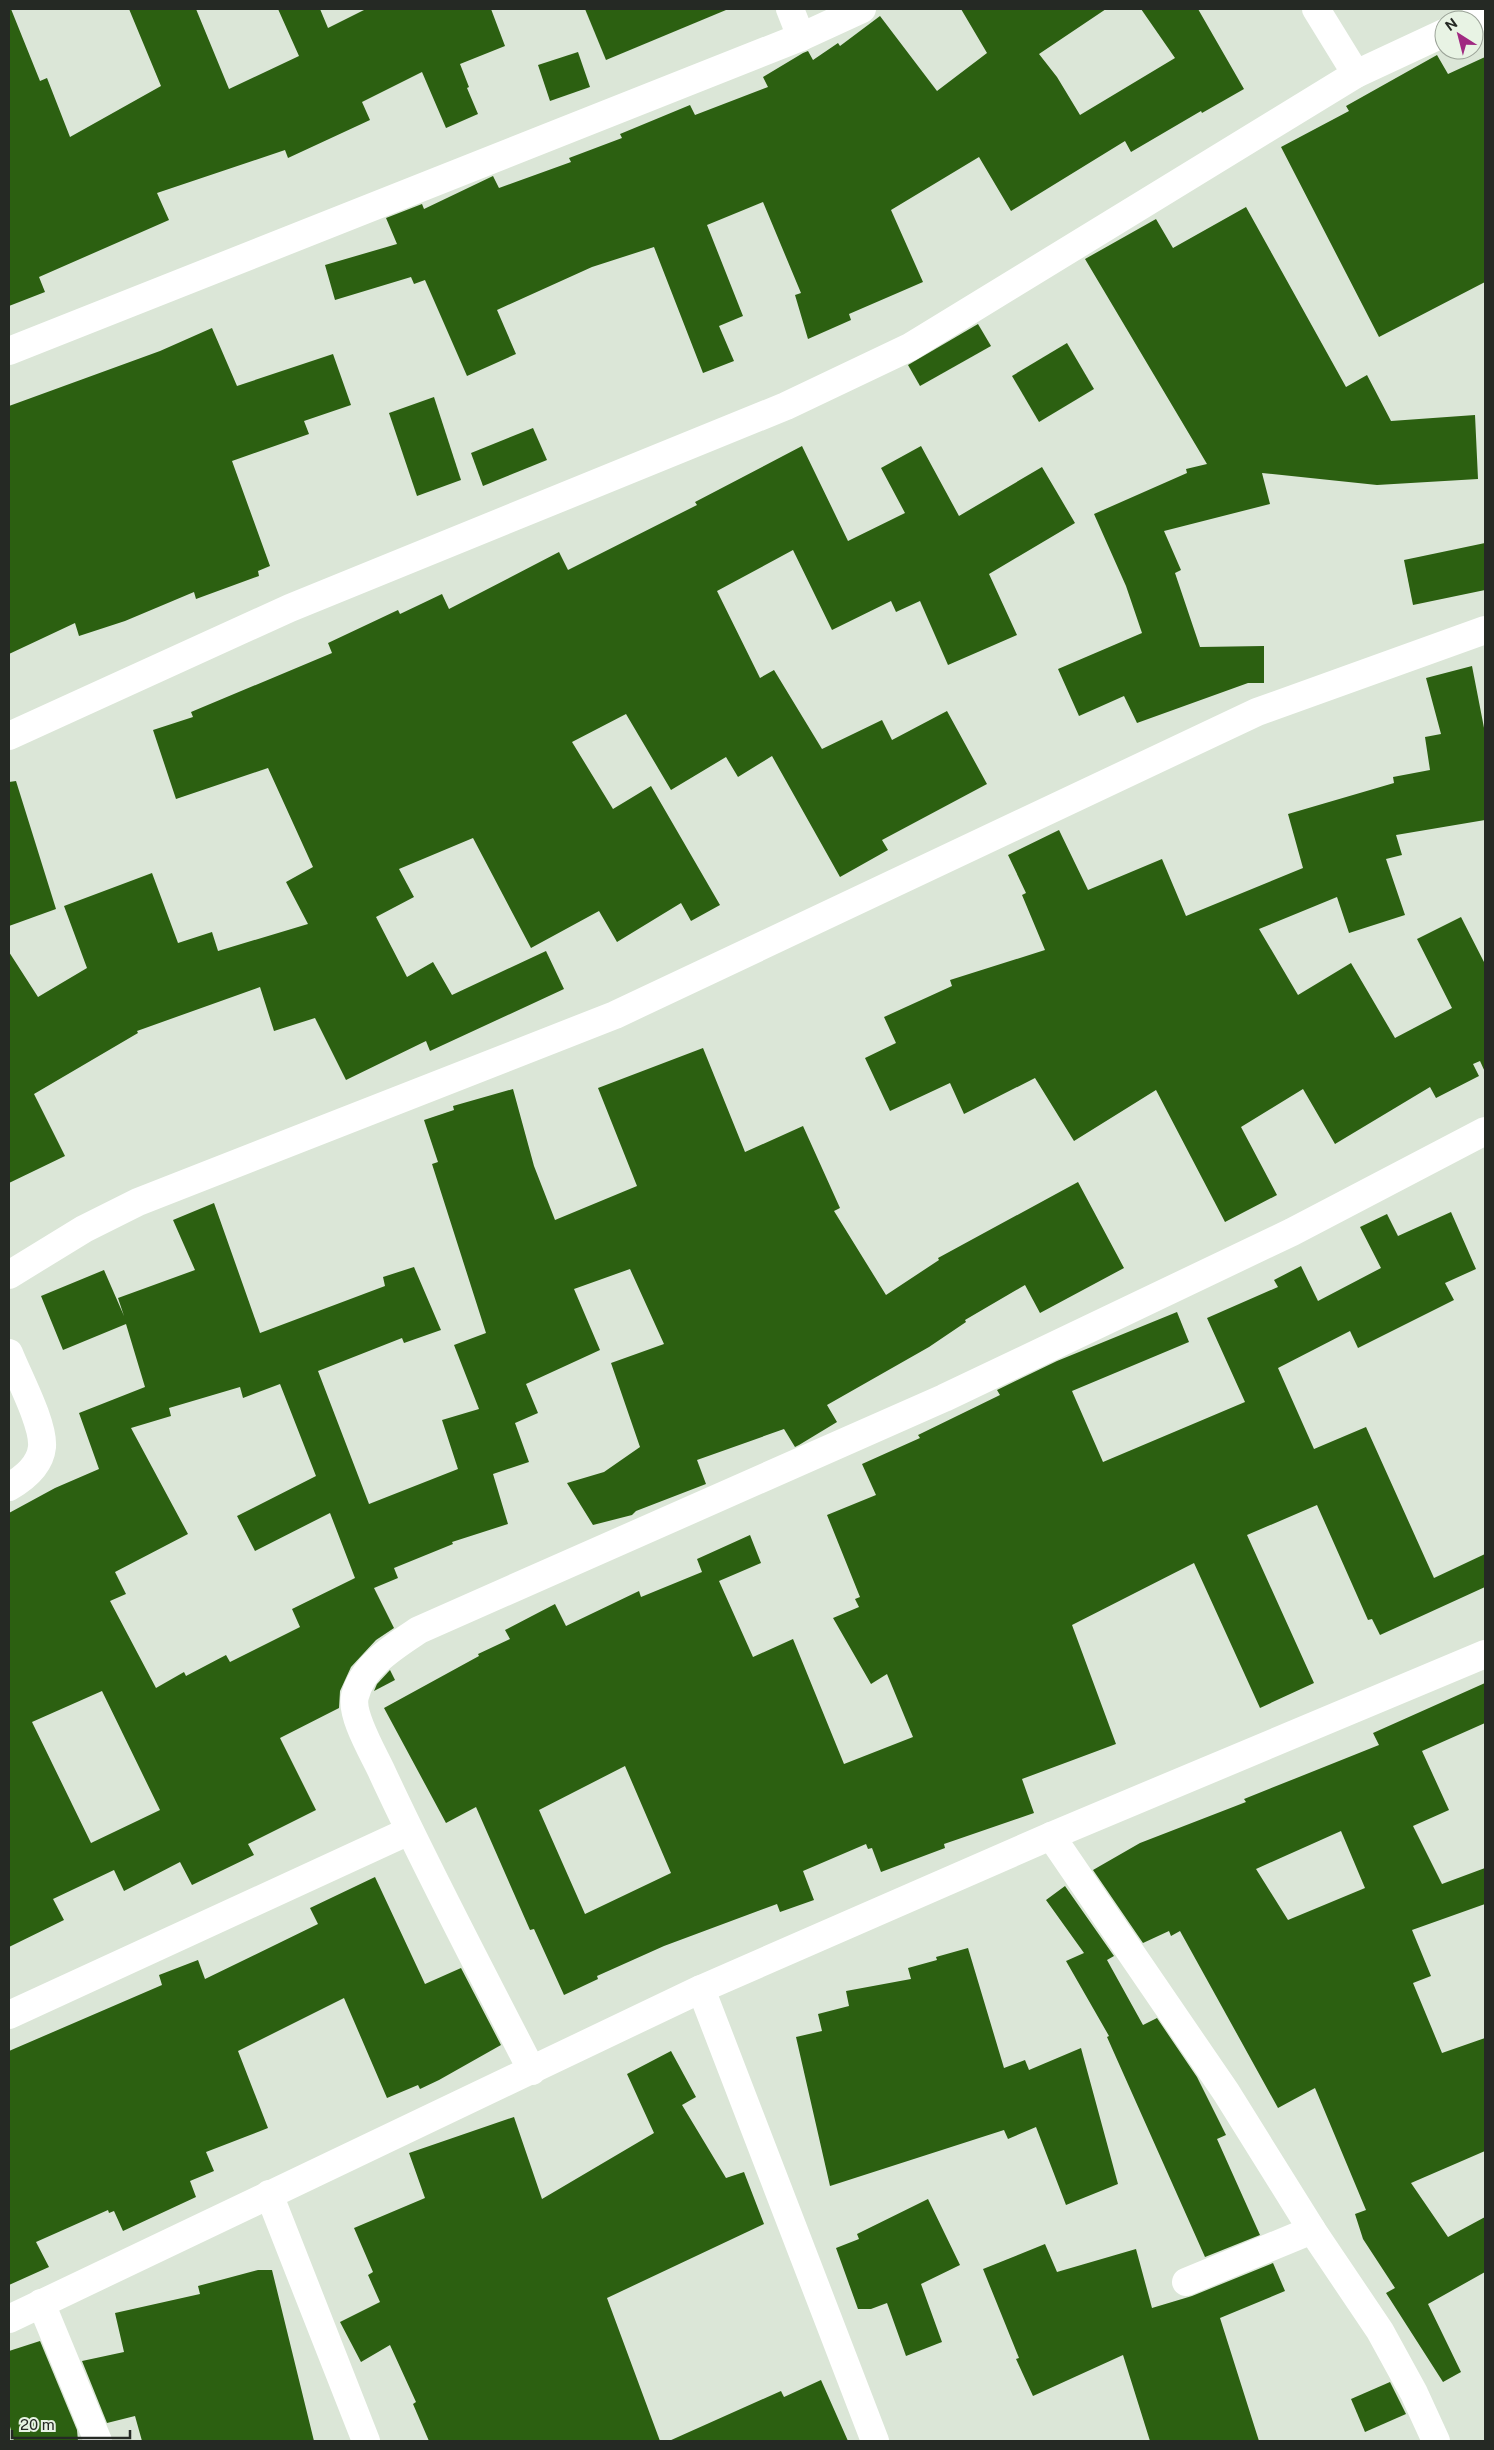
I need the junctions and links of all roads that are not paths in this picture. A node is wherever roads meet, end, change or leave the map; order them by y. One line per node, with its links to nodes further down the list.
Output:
1 (790, 9): 4 (street)
2 (862, 9): 4 (street)
3 (1316, 9): 6 (street)
4 (801, 36): 7 (street)
5 (1434, 38): 6 (street)
6 (1356, 74): 9 (street)
7 (9, 351)
8 (1485, 630): 11 (street)
9 (9, 736)
10 (1485, 1131): 15 (street)
11 (9, 1275)
12 (9, 1353): 13 (street)
13 (9, 1487)
14 (1485, 1654): 16 (street)
15 (408, 1831): 18 (street); 19 (street)
16 (1051, 1836): 17 (street); 21 (street)
17 (701, 1989): 19 (street); 27 (street)
18 (9, 2015)
19 (532, 2071): 20 (street)
20 (269, 2194): 23 (street); 26 (street)
21 (1312, 2230): 22 (street); 28 (street)
22 (1186, 2282)
23 (41, 2303): 24 (street); 25 (street)
24 (9, 2320)
25 (98, 2441)
26 (366, 2441)
27 (875, 2441)
28 (1436, 2441)

